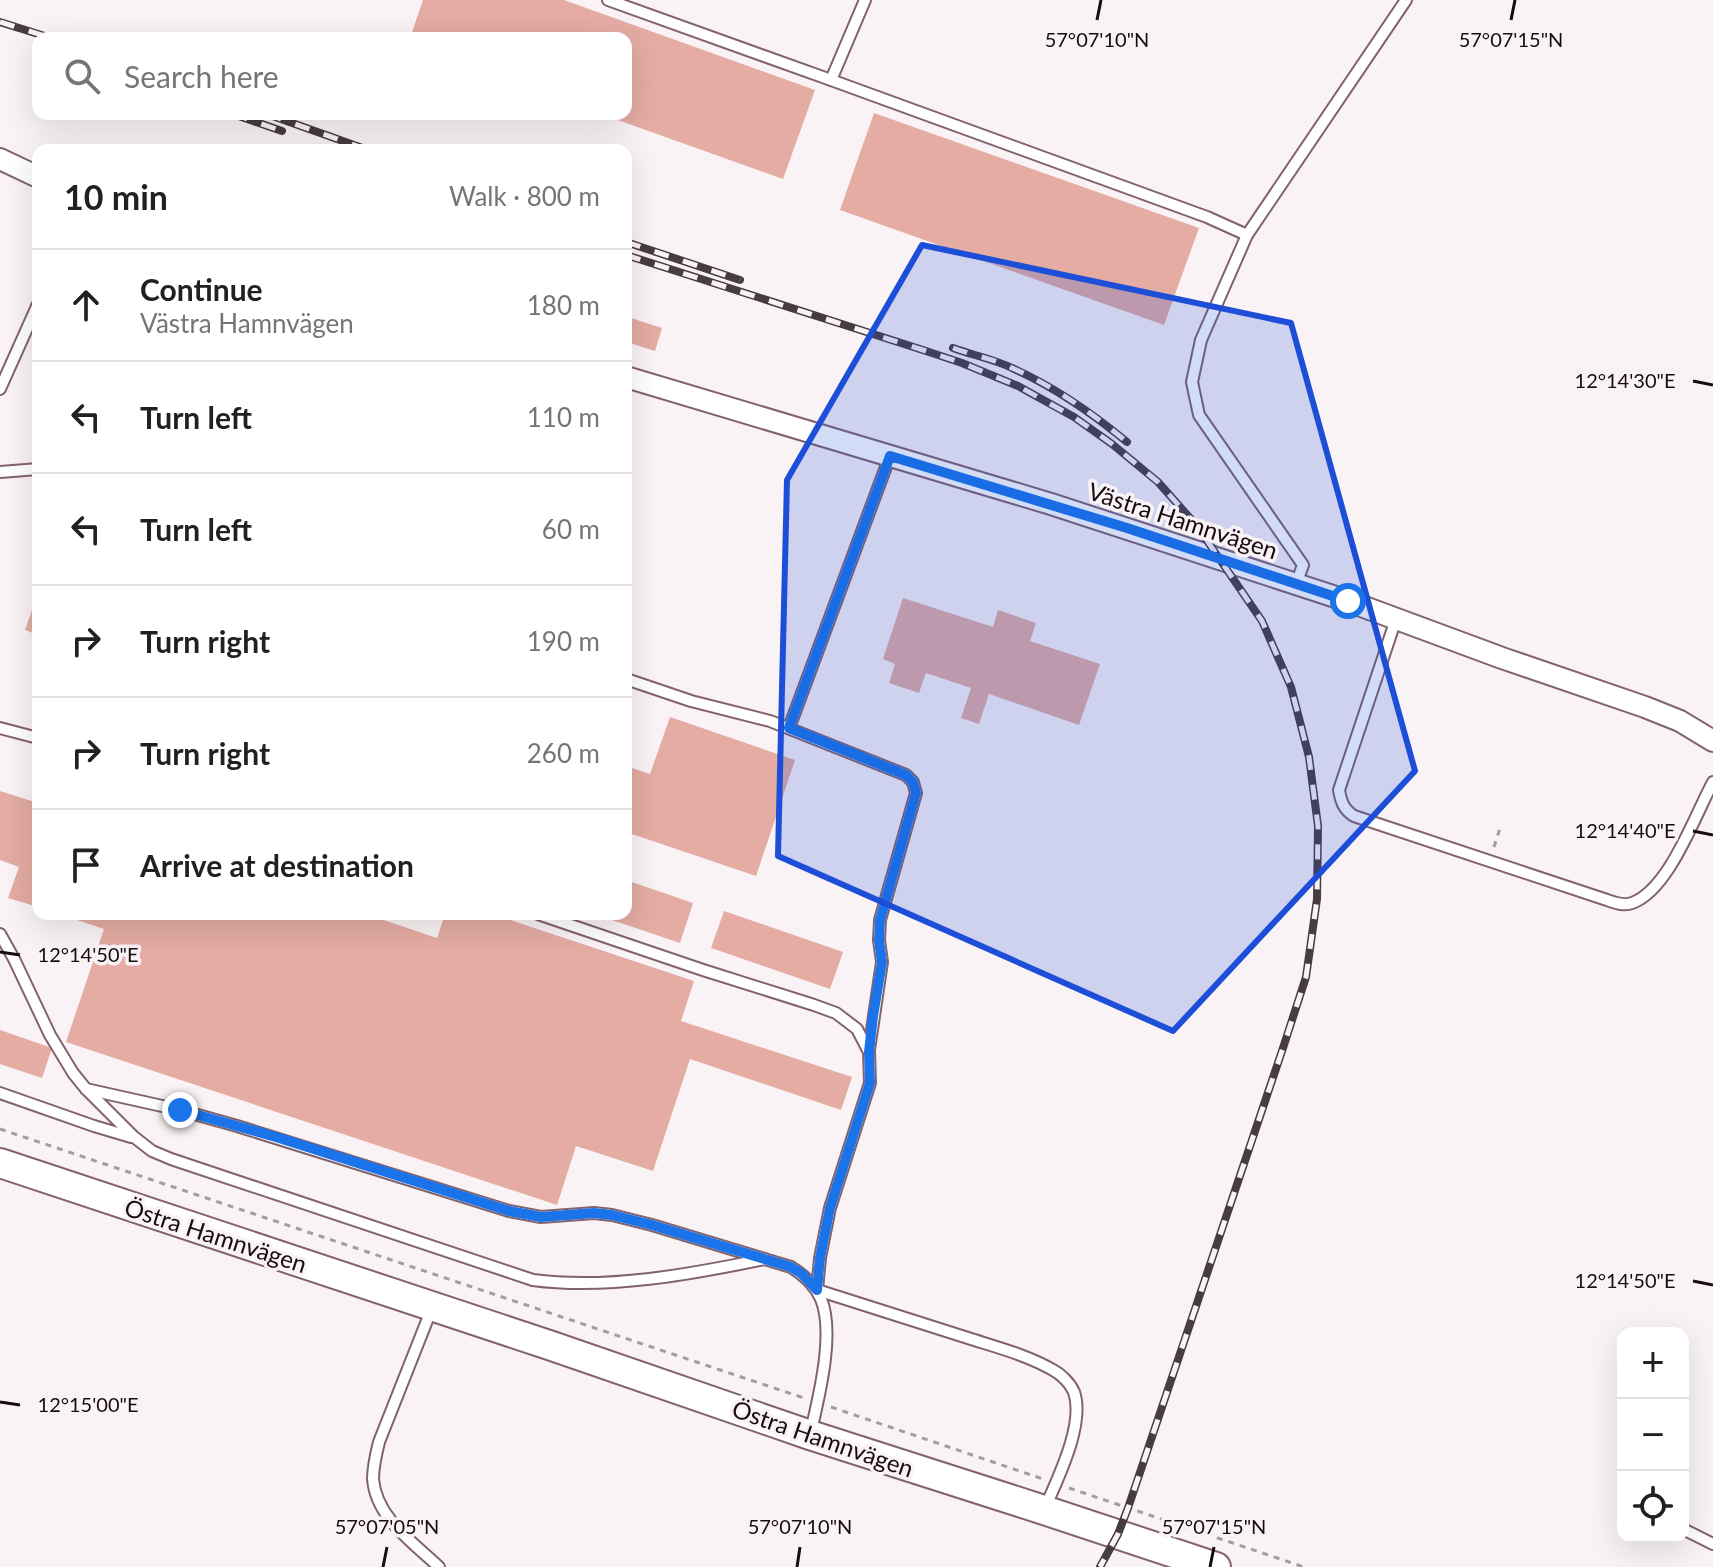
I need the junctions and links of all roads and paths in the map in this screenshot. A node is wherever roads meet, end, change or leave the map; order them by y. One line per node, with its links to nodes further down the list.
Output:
1 (608, 0): 4 (lane)
2 (865, 0): 4 (lane)
3 (1406, 0): 7 (lane)
4 (831, 80): 7 (lane)
5 (0, 159): 6 (street)
6 (32, 174)
7 (1247, 235): 14 (lane)
8 (32, 317): 10 (lane)
9 (632, 379): 11 (street, Västra Hamnvägen)
10 (0, 389)
11 (890, 456): 14 (street, Västra Hamnvägen); 18 (lane)
12 (32, 469): 13 (lane)
13 (0, 472)
14 (1296, 585): 15 (street, Västra Hamnvägen)
15 (1396, 619): 20 (street, Västra Hamnvägen); 23 (lane)
16 (632, 681): 18 (lane)
17 (0, 728): 19 (lane)
18 (789, 728): 26 (lane)
19 (32, 736)
20 (1713, 741)
21 (1713, 782): 23 (lane)
22 (1500, 828): 23 (path)
23 (1489, 861)
24 (556, 920): 26 (lane)
25 (0, 934): 27 (lane)
26 (869, 1052): 33 (lane)
27 (86, 1089): 30 (lane); 32 (lane)
28 (0, 1093): 30 (lane)
29 (0, 1129): 35 (path)
30 (134, 1137): 32 (lane)
31 (0, 1163): 34 (street, Östra Hamnvägen)
32 (767, 1259): 33 (lane)
33 (817, 1290): 35 (lane); 37 (lane)
34 (432, 1306): 36 (street, Östra Hamnvägen); 42 (lane)
35 (817, 1403): 36 (lane); 37 (path)
36 (810, 1435): 38 (street, Östra Hamnvägen)
37 (1056, 1483): 38 (lane); 43 (path)
38 (1044, 1510): 41 (street, Östra Hamnvägen)
39 (1689, 1532): 40 (lane)
40 (1713, 1544)
41 (1202, 1565)
42 (439, 1567)
43 (1304, 1567)

